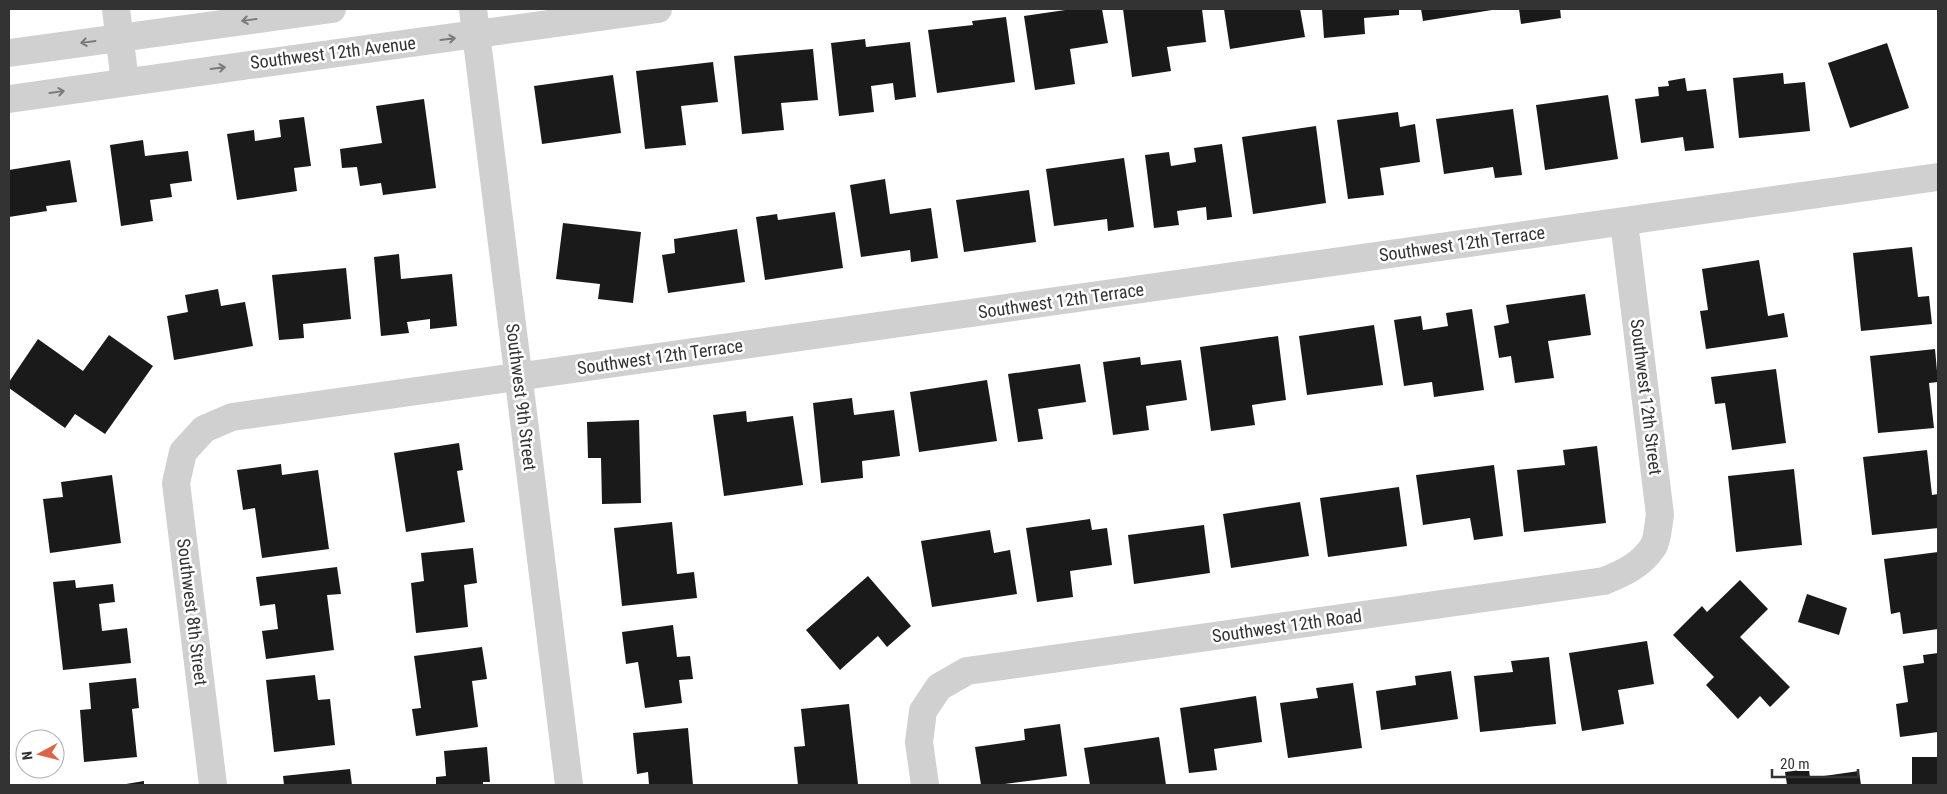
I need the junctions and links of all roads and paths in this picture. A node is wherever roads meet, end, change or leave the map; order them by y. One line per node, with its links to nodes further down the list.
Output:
1 (116, 9): 5 (street)
2 (332, 9): 5 (street, one-way to 5)
3 (658, 9): 4 (street, Southwest 12th Avenue)
4 (475, 22): 7 (street, Southwest 12th Avenue, one-way to 4); 11 (street, Southwest 9th Street)
5 (120, 38): 6 (street, one-way to 6); 7 (street)
6 (9, 53)
7 (124, 82): 8 (street, Southwest 12th Avenue, one-way to 7)
8 (9, 99)
9 (1938, 177): 10 (street, Southwest 12th Terrace)
10 (1624, 222): 11 (street, Southwest 12th Terrace); 13 (street, Southwest 12th Street)
11 (518, 377): 12 (street, Southwest 12th Terrace); 15 (street, Southwest 9th Street)
12 (191, 443): 14 (street, Southwest 8th Street)
13 (1636, 566): 16 (street, Southwest 12th Road)
14 (213, 785)
15 (569, 785)
16 (925, 785)

